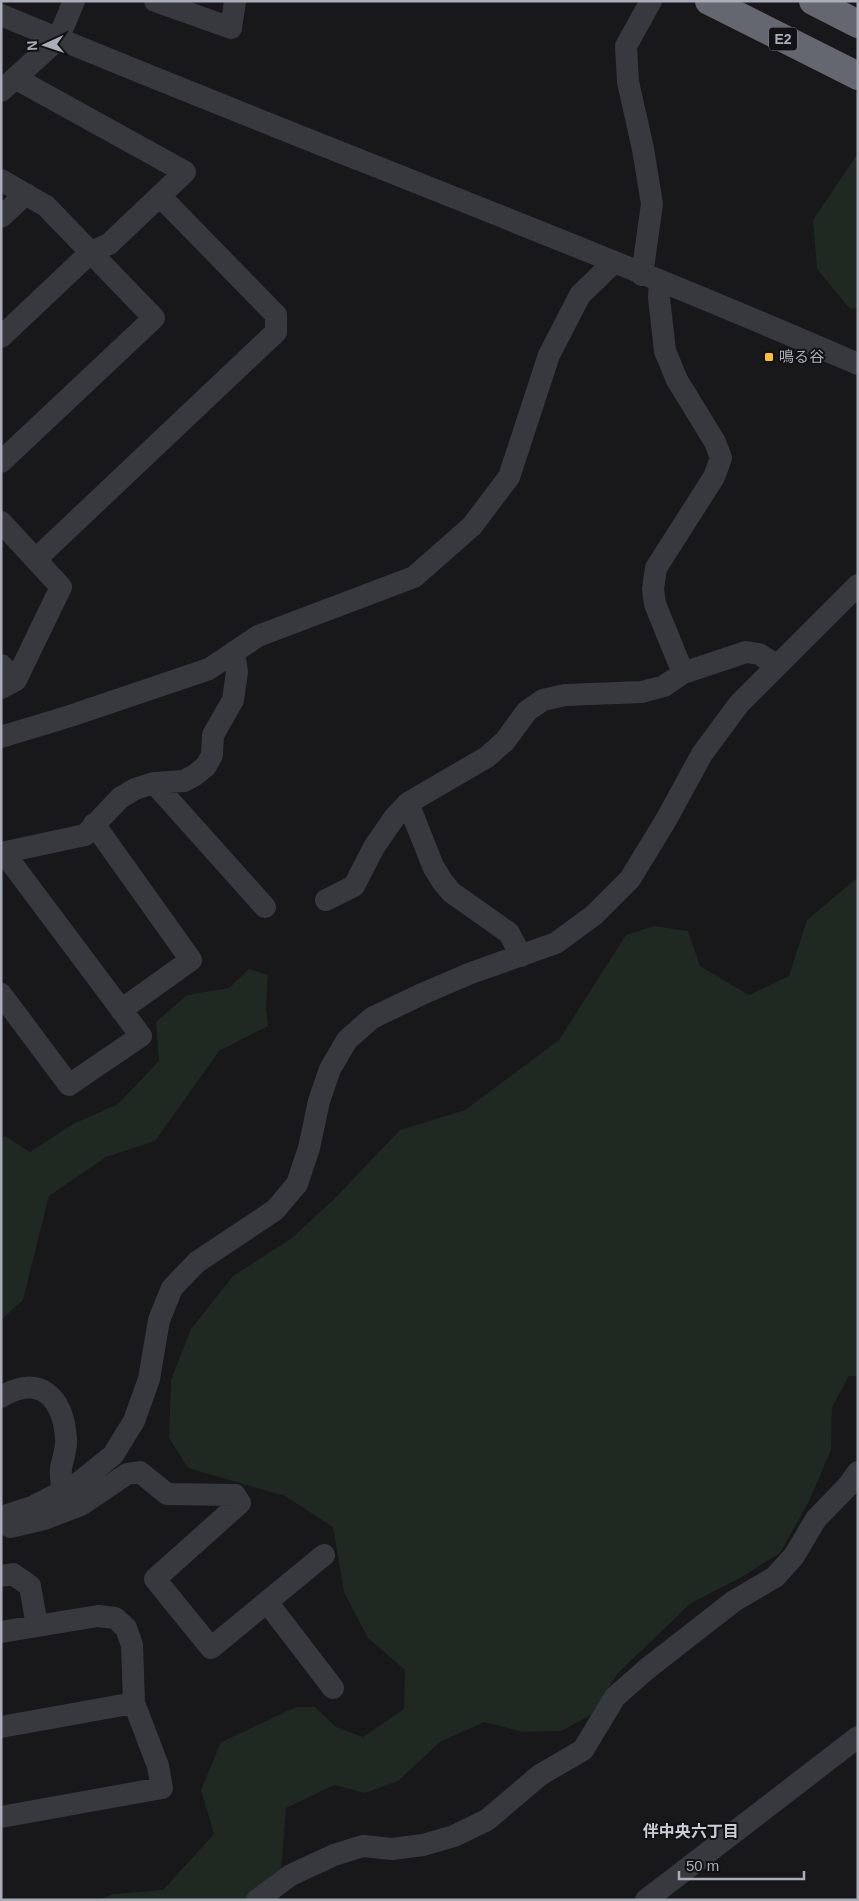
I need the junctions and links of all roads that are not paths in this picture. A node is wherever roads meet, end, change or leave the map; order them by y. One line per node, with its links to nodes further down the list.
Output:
1 (74, 1): 11 (street)
2 (155, 1): 3 (street)
3 (235, 1)
4 (709, 1): 12 (highway, E2)
5 (813, 1): 10 (highway)
6 (841, 1): 8 (highway)
7 (647, 9): 20 (street)
8 (858, 9)
9 (1, 15): 11 (street)
10 (858, 24)
11 (58, 39): 13 (street); 19 (street)
12 (858, 76)
13 (8, 84): 16 (street)
14 (1, 180): 15 (street)
15 (26, 194): 17 (street); 18 (street)
16 (160, 196): 18 (street); 25 (street)
17 (1, 217)
18 (91, 252): 21 (street); 23 (street)
19 (613, 262): 20 (street); 27 (street)
20 (651, 279): 22 (street); 29 (street)
21 (1, 337)
22 (858, 364)
23 (1, 462)
24 (1, 522): 25 (street)
25 (36, 559): 30 (street)
26 (858, 585): 28 (street)
27 (234, 652): 31 (street); 32 (street)
28 (776, 665): 29 (street); 38 (street)
29 (683, 673): 33 (street)
30 (6, 678)
31 (1, 737)
32 (154, 783): 34 (street); 37 (street)
33 (408, 803): 36 (street); 38 (street)
34 (94, 824): 35 (street); 40 (street)
35 (2, 853): 40 (street)
36 (326, 900)
37 (265, 907)
38 (521, 956): 43 (street)
39 (1, 994): 40 (street)
40 (122, 1010)
41 (1, 1398): 43 (street)
42 (858, 1472): 56 (street)
43 (62, 1491): 44 (street)
44 (1, 1517)
45 (1, 1529): 48 (street)
46 (324, 1555): 48 (street)
47 (1, 1576): 49 (street)
48 (267, 1602): 51 (street)
49 (37, 1626): 50 (street); 52 (street)
50 (1, 1632)
51 (333, 1688)
52 (134, 1703): 53 (street); 55 (street)
53 (1, 1727)
54 (858, 1737): 57 (street)
55 (1, 1817)
56 (257, 1900)
57 (646, 1900)

